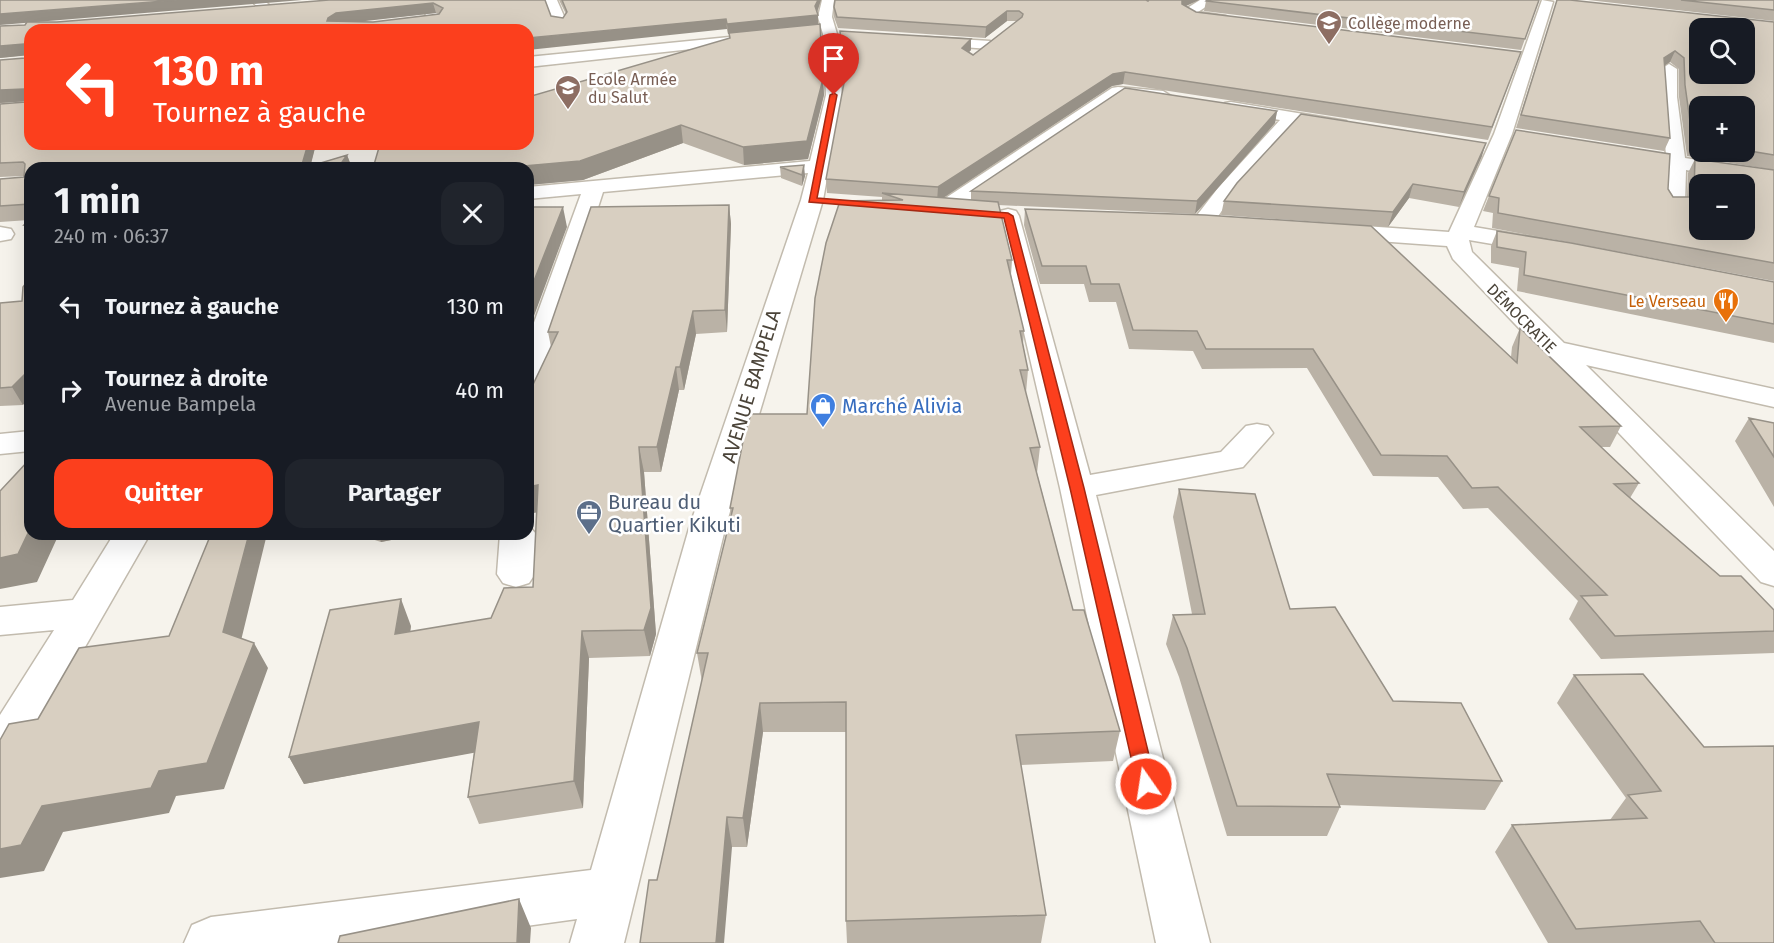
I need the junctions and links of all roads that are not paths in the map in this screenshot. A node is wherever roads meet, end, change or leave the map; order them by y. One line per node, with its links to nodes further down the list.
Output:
1 (423, 0): 13 (street)
2 (551, 0): 10 (street)
3 (1209, 1): 5 (street); 9 (street)
4 (1546, 1): 39 (street)
5 (1228, 5)
6 (267, 6): 7 (street); 11 (street)
7 (244, 11)
8 (414, 22): 12 (street)
9 (1240, 22)
10 (560, 23)
11 (274, 24)
12 (431, 24)
13 (438, 24)
14 (828, 26): 28 (street, AVENUE BAMPELA)
15 (1005, 33): 18 (street)
16 (780, 35): 20 (street)
17 (916, 40): 18 (street)
18 (990, 45): 19 (street)
19 (972, 59)
20 (534, 61)
21 (1669, 69): 27 (street)
22 (1181, 99): 34 (street)
23 (1214, 104): 24 (street)
24 (1293, 117): 25 (street); 36 (street)
25 (1360, 128)
26 (1607, 151): 27 (street)
27 (1676, 162): 29 (street); 32 (street)
28 (819, 166): 30 (street); 55 (street, AVENUE BAMPELA)
29 (1774, 178)
30 (594, 187): 31 (street); 42 (street)
31 (534, 192)
32 (1674, 204)
33 (919, 208): 34 (street)
34 (943, 210): 47 (street)
35 (1179, 222): 36 (street)
36 (1202, 223): 37 (street)
37 (1224, 224)
38 (1316, 230): 39 (street)
39 (1459, 236): 40 (street); 41 (street, DÉMOCRATIE)
40 (1565, 249)
41 (1554, 349): 43 (street); 50 (street, DÉMOCRATIE)
42 (534, 367)
43 (1774, 398)
44 (1257, 433): 47 (street)
45 (24, 442): 46 (street)
46 (0, 444)
47 (1077, 488): 58 (street)
48 (128, 540): 52 (street)
49 (518, 540): 51 (street)
50 (1774, 573)
51 (516, 574)
52 (83, 613): 53 (street); 54 (street)
53 (0, 621)
54 (0, 754)
55 (611, 891): 56 (street); 57 (street, AVENUE BAMPELA)
56 (235, 942)
57 (597, 943)
58 (1183, 943)

